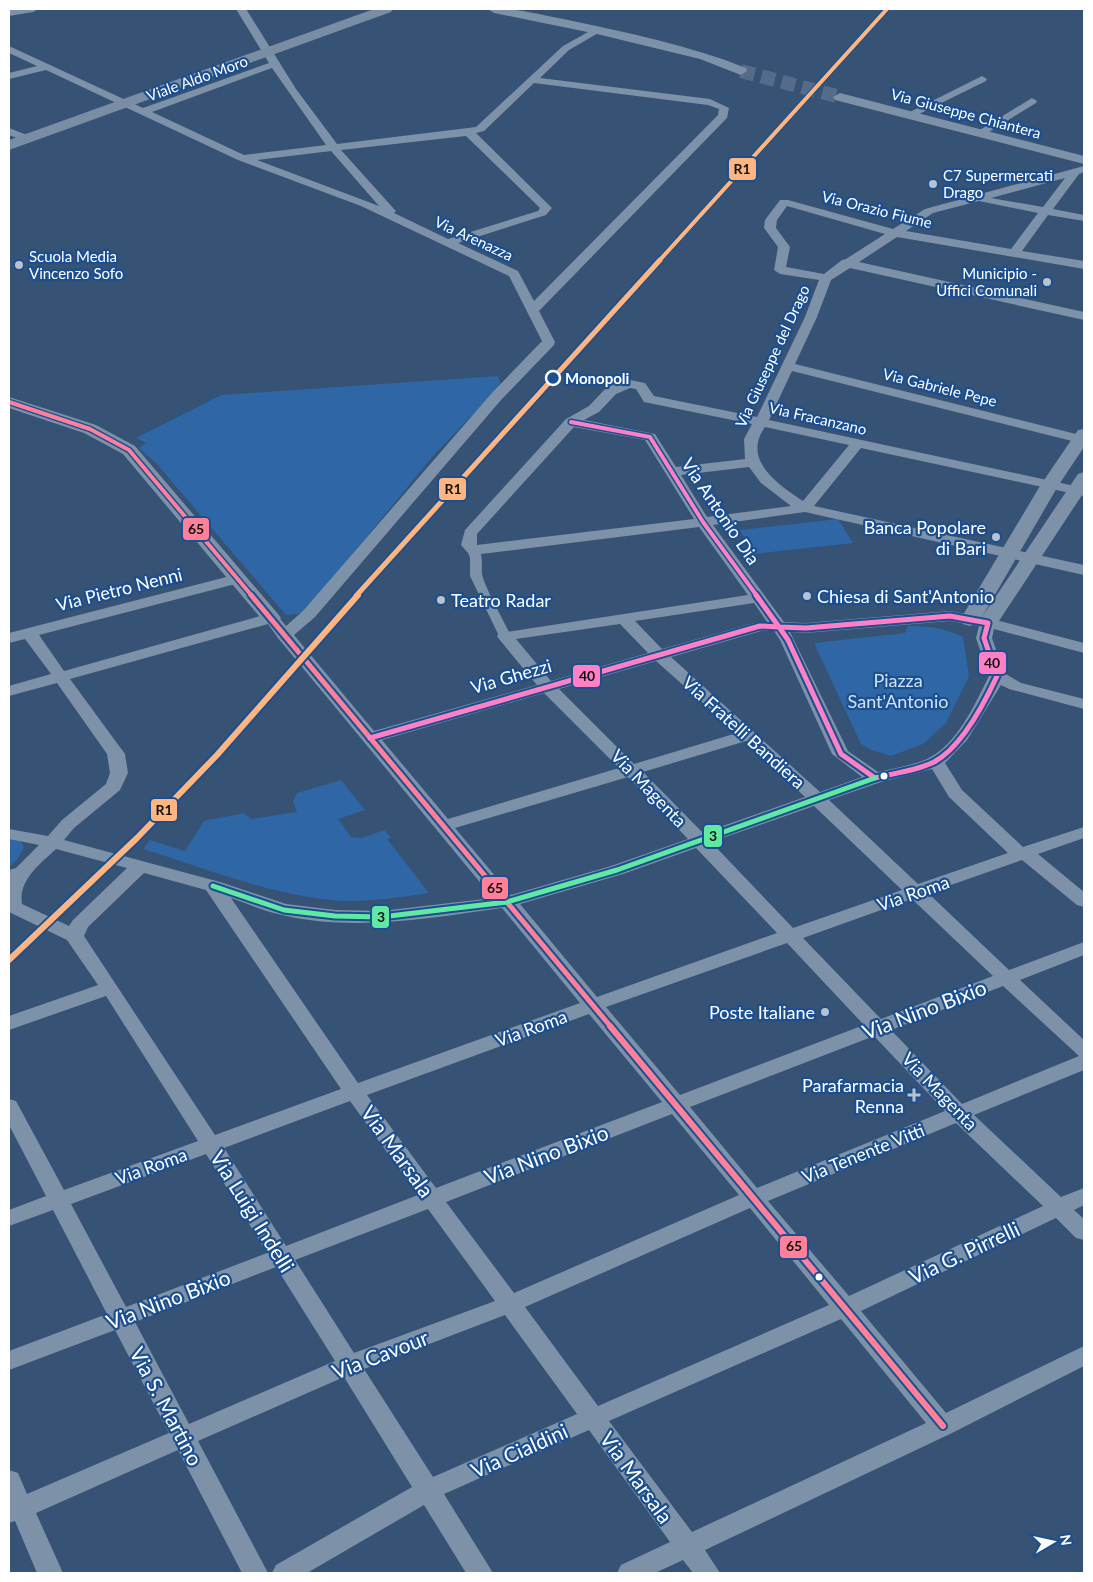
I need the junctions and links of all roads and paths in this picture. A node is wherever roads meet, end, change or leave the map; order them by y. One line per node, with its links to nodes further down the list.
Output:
1 (33, 9): 5 (street)
2 (241, 9): 8 (street)
3 (386, 9): 8 (main road, Viale Aldo Moro)
4 (494, 9): 6 (street)
5 (9, 13)
6 (597, 30): 10 (street); 13 (street)
7 (9, 50): 9 (street, Via Arenazza)
8 (270, 58): 16 (main road, Viale Aldo Moro); 17 (street); 24 (street)
9 (45, 66): 11 (street); 16 (street, Via Arenazza)
10 (741, 71)
11 (9, 76)
12 (982, 79): 18 (street)
13 (533, 80): 20 (street); 38 (street)
14 (840, 97): 18 (street, Via Giuseppe Chiantera)
15 (1032, 100): 21 (street)
16 (124, 104): 17 (street, Via Arenazza); 22 (main road, Viale Aldo Moro)
17 (141, 112): 25 (street, Via Arenazza)
18 (909, 115): 21 (street, Via Giuseppe Chiantera)
19 (9, 132): 22 (street)
20 (469, 132): 24 (street); 33 (street)
21 (980, 133): 26 (street, Via Giuseppe Chiantera)
22 (28, 139): 23 (main road, Viale Aldo Moro)
23 (9, 145)
24 (334, 147): 25 (street); 31 (street)
25 (242, 158): 31 (street, Via Arenazza)
26 (1084, 160)
27 (1080, 170): 28 (street, Via Giuseppe del Drago); 29 (street)
28 (978, 199): 29 (street); 32 (street, Via Giuseppe del Drago)
29 (1046, 211): 30 (street); 34 (street)
30 (1084, 218)
31 (402, 222): 33 (street, Via Arenazza)
32 (894, 233): 34 (street, Via Orazio Fiume); 35 (street, Via Giuseppe del Drago); 37 (street, Via Orazio Fiume)
33 (446, 244): 38 (street, Via Arenazza)
34 (1014, 253): 36 (street, Via Orazio Fiume)
35 (846, 263): 37 (street, Via Giuseppe del Drago); 39 (street)
36 (1084, 265)
37 (826, 278): 40 (street, Via Giuseppe del Drago)
38 (533, 310): 63 (street, Via Arenazza)
39 (1084, 316)
40 (788, 366): 43 (street, Via Giuseppe del Drago); 44 (street, Via Gabriele Pepe)
41 (9, 402): 56 (street)
42 (570, 422): 43 (street, Via Fracanzano); 47 (street, Via Antonio Dia); 52 (street, Via Magenta)
43 (761, 422): 45 (street, Via Fracanzano); 46 (street, Via Giuseppe del Drago)
44 (1083, 437): 48 (street)
45 (857, 444): 48 (street, Via Fracanzano); 50 (street)
46 (754, 462): 47 (street); 50 (street, Via Giuseppe del Drago)
47 (673, 472): 51 (street, Via Antonio Dia)
48 (1049, 486): 49 (street, Via Fracanzano); 53 (street)
49 (1082, 487): 54 (street)
50 (805, 508): 51 (street); 53 (street, Via Giuseppe del Drago)
51 (704, 522): 52 (street); 57 (street, Via Antonio Dia)
52 (473, 550): 64 (street, Via Magenta)
53 (1010, 553): 54 (street, Via Giuseppe del Drago); 60 (street)
54 (1030, 557): 55 (street, Via Giuseppe del Drago); 60 (street)
55 (1084, 570)
56 (238, 579): 58 (street); 62 (street, Via Pietro Nenni)
57 (759, 598): 59 (street); 61 (street, Via Antonio Dia)
58 (271, 618): 63 (street); 68 (street)
59 (623, 618): 64 (street); 67 (street, Via Fratelli Bandiera)
60 (979, 622): 61 (street, Via Ghezzi); 66 (street, Via Ghezzi); 69 (street)
61 (779, 627): 67 (street, Via Ghezzi); 77 (street, Via Antonio Dia)
62 (29, 633): 65 (street, Via Pietro Nenni); 68 (street)
63 (284, 635): 74 (street)
64 (505, 636): 70 (street, Via Magenta)
65 (9, 638)
66 (1084, 648)
67 (658, 654): 70 (street, Via Ghezzi); 73 (street, Via Fratelli Bandiera)
68 (62, 676): 71 (street); 83 (street)
69 (996, 676): 72 (street); 75 (street)
70 (547, 687): 74 (street, Via Ghezzi); 76 (street, Via Magenta)
71 (9, 691)
72 (1084, 704)
73 (749, 735): 76 (street); 78 (street, Via Fratelli Bandiera)
74 (370, 738): 79 (street)
75 (936, 762): 77 (street); 84 (street)
76 (632, 771): 79 (street); 82 (street, Via Magenta)
77 (875, 778): 78 (street)
78 (817, 799): 82 (street); 88 (street, Via Fratelli Bandiera)
79 (443, 826): 90 (street)
80 (1084, 832): 84 (street, Via Roma)
81 (9, 834): 83 (street)
82 (700, 841): 90 (street); 93 (street, Via Magenta)
83 (52, 842): 85 (street); 86 (street)
84 (1024, 854): 88 (street, Via Roma); 89 (street)
85 (141, 865): 87 (street); 92 (street)
86 (15, 874): 91 (street)
87 (213, 886): 90 (street); 102 (street, Via Marsala)
88 (914, 893): 93 (street, Via Roma); 95 (street, Via Fratelli Bandiera)
89 (1084, 901)
90 (507, 902): 97 (street)
91 (11, 910): 92 (street)
92 (74, 936): 96 (street, Via Luigi Indelli)
93 (792, 936): 97 (street, Via Roma); 99 (street, Via Magenta)
94 (1084, 948): 95 (street, Via Nino Bixio)
95 (1005, 978): 99 (street, Via Nino Bixio); 100 (street, Via Fratelli Bandiera)
96 (110, 988): 98 (street); 106 (street, Via Luigi Indelli)
97 (593, 1005): 102 (street, Via Roma); 103 (street)
98 (9, 1023)
99 (878, 1026): 103 (street, Via Nino Bixio); 105 (street, Via Magenta)
100 (1084, 1051)
101 (1084, 1062): 105 (street, Via Tenente Vitti)
102 (354, 1092): 106 (street, Via Roma); 108 (street, Via Marsala)
103 (675, 1105): 108 (street, Via Nino Bixio); 109 (street)
104 (9, 1106): 110 (street, Via S. Martino)
105 (960, 1114): 109 (street, Via Tenente Vitti); 111 (street, Via Magenta)
106 (211, 1145): 110 (street, Via Roma); 114 (street, Via Luigi Indelli)
107 (1084, 1196): 111 (street, Via G. Pirrelli)
108 (432, 1198): 114 (street, Via Nino Bixio); 115 (street, Via Marsala)
109 (753, 1198): 115 (street, Via Cavour); 116 (street)
110 (58, 1200): 112 (street, Via Roma); 117 (street, Via S. Martino)
111 (1060, 1208): 113 (street, Via Magenta); 116 (street, Via G. Pirrelli)
112 (9, 1218)
113 (1084, 1232)
114 (281, 1256): 117 (street, Via Nino Bixio); 120 (street, Via Luigi Indelli)
115 (510, 1304): 120 (street, Via Cavour); 121 (street, Via Marsala)
116 (844, 1308): 121 (street, Via Cialdini); 122 (street)
117 (120, 1318): 119 (street, Via Nino Bixio); 123 (street, Via S. Martino)
118 (1084, 1355): 122 (street)
119 (9, 1361)
120 (349, 1365): 123 (street, Via Cavour); 125 (street, Via Luigi Indelli)
121 (594, 1418): 125 (street, Via Cialdini); 127 (street, Via Marsala)
122 (942, 1426): 127 (street)
123 (183, 1437): 126 (street, Via Cavour); 129 (street, Via S. Martino)
124 (9, 1480): 126 (street)
125 (428, 1490): 130 (street, Via Cialdini); 131 (street, Via Luigi Indelli)
126 (15, 1510): 128 (street)
127 (688, 1546): 132 (street); 133 (street, Via Marsala)
128 (50, 1573)
129 (255, 1573)
130 (286, 1573)
131 (480, 1573)
132 (630, 1573)
133 (707, 1573)

